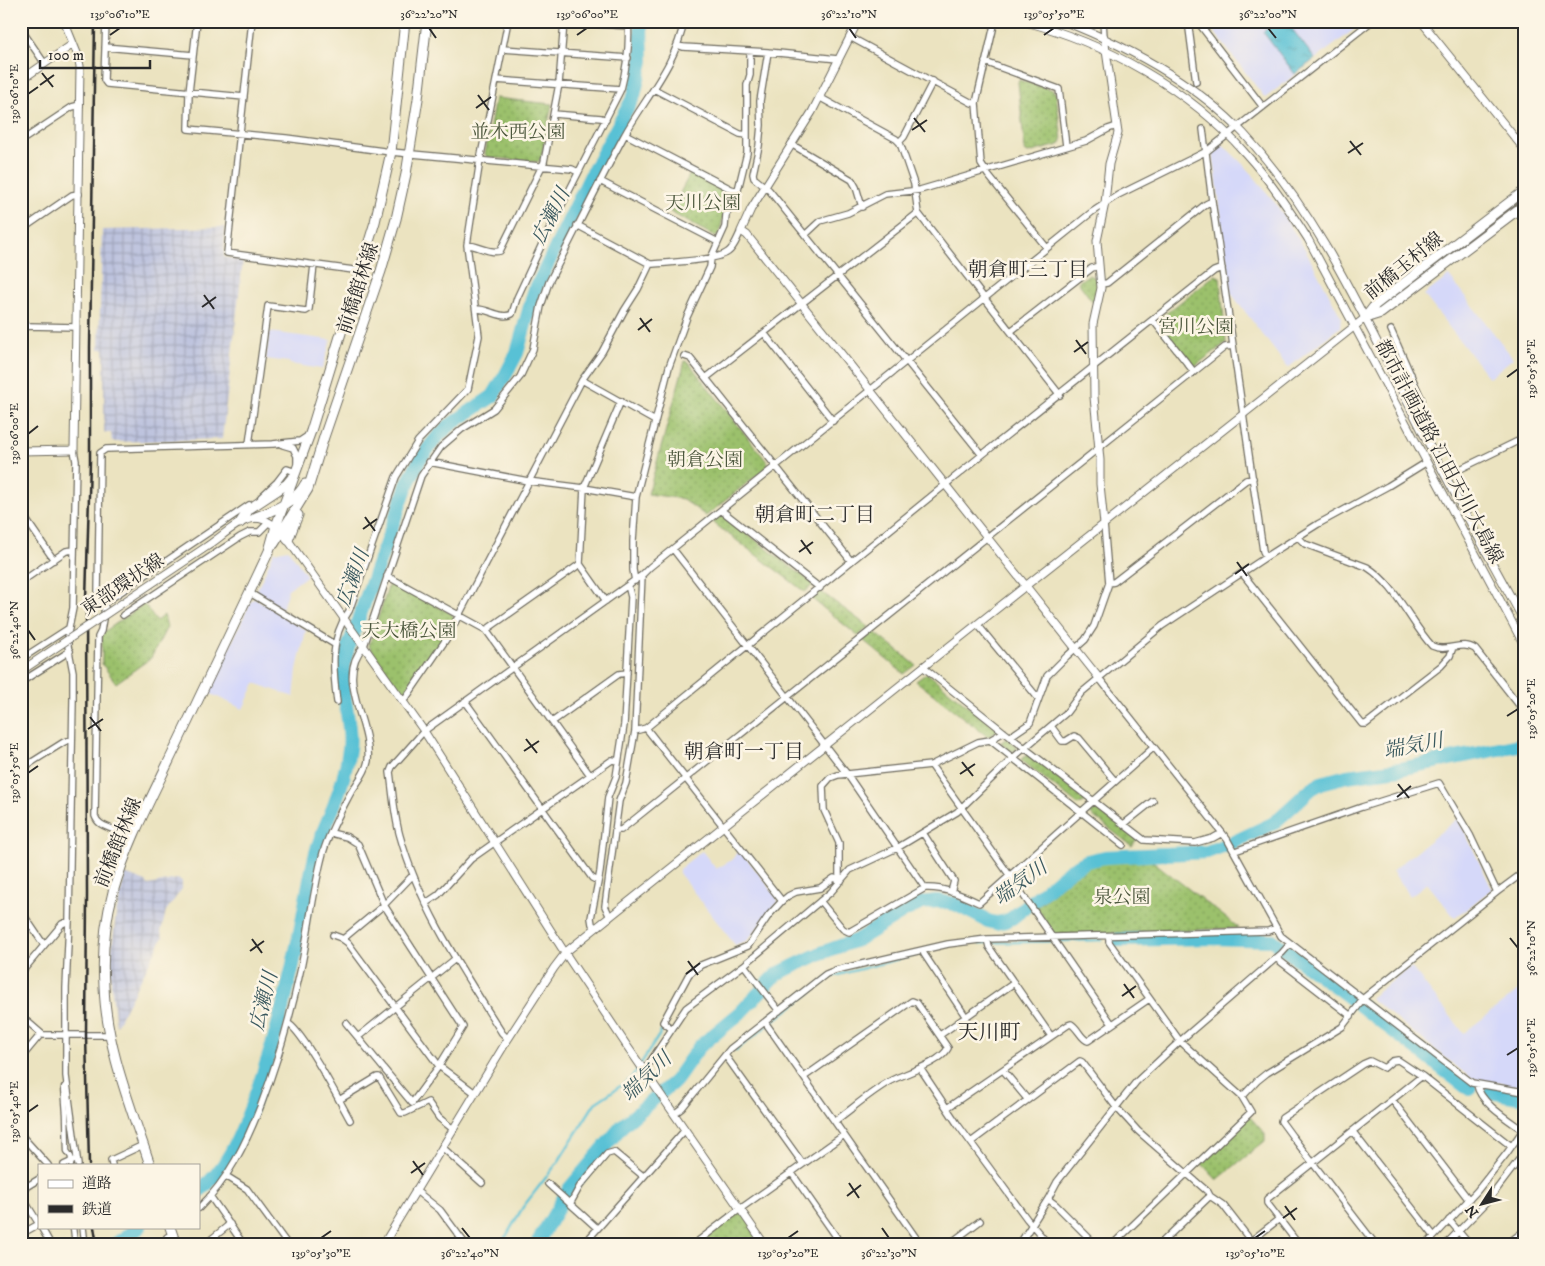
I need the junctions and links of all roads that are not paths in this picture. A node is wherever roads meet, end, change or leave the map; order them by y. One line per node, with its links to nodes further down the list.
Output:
1 (64, 21): 26 (street)
2 (106, 21): 28 (street)
3 (197, 21): 34 (street)
4 (243, 21): 19 (street)
5 (373, 21): 21 (street)
6 (427, 21): 68 (main road, 前橋館林線)
7 (508, 21): 29 (street)
8 (545, 21): 20 (street)
9 (684, 21): 27 (street)
10 (858, 21): 24 (street)
11 (995, 21): 37 (street)
12 (1022, 21): 32 (street, 都市計画道路 江田天川大島線)
13 (1063, 21): 25 (street, 都市計画道路 江田天川大島線)
14 (1103, 21): 25 (street)
15 (1188, 21): 42 (street)
16 (1197, 21): 51 (street)
17 (1372, 21): 51 (street)
18 (1421, 21): 65 (street)
19 (252, 22): 47 (street)
20 (564, 22): 22 (street); 33 (street)
21 (404, 23): 67 (main road, 前橋館林線)
22 (628, 24): 35 (street)
23 (21, 29): 38 (street)
24 (850, 37): 36 (street); 41 (street)
25 (1104, 37): 32 (street); 55 (street, 都市計画道路 江田天川大島線)
26 (73, 44): 38 (street); 50 (street)
27 (677, 45): 30 (street); 45 (street)
28 (105, 47): 34 (street); 46 (street)
29 (503, 49): 33 (street); 40 (street)
30 (750, 51): 31 (street); 59 (street)
31 (768, 52): 36 (street); 74 (street)
32 (1108, 52): 54 (street); 60 (street, 都市計画道路 江田天川大島線)
33 (562, 53): 35 (street); 43 (street)
34 (193, 55): 46 (street)
35 (628, 58): 44 (street)
36 (838, 59): 48 (street)
37 (985, 62): 49 (street); 64 (street)
38 (45, 64): 39 (street)
39 (21, 80)
40 (496, 80): 43 (street); 69 (street)
41 (933, 82): 49 (street); 62 (street)
42 (1196, 82)
43 (560, 84): 44 (street); 52 (street)
44 (621, 89): 53 (street)
45 (654, 90): 57 (street); 59 (street)
46 (189, 92): 47 (street); 58 (street)
47 (244, 97): 58 (street)
48 (819, 97): 62 (street); 63 (street)
49 (976, 103): 71 (street)
50 (80, 105): 61 (street); 78 (street)
51 (1263, 107): 55 (street)
52 (554, 114): 53 (street); 70 (street)
53 (606, 120): 72 (street)
54 (1117, 126): 64 (street); 80 (street)
55 (1236, 127): 60 (street); 102 (street, 都市計画道路 江田天川大島線)
56 (1204, 129): 66 (street)
57 (625, 134): 73 (street); 75 (street)
58 (240, 135): 67 (street); 93 (street)
59 (747, 135): 75 (street)
60 (1228, 135): 66 (street); 104 (street, 都市計画道路 江田天川大島線)
61 (21, 141)
62 (900, 142): 76 (street)
63 (791, 144): 74 (street); 82 (street)
64 (1066, 146): 71 (street)
65 (1524, 149)
66 (1207, 151): 79 (street); 80 (street)
67 (391, 152): 68 (street); 96 (main road, 前橋館林線)
68 (410, 154): 69 (street); 128 (main road, 前橋館林線)
69 (480, 160): 70 (street); 89 (street)
70 (542, 166): 72 (street); 89 (street)
71 (985, 170): 76 (street); 90 (street)
72 (578, 172): 101 (street)
73 (600, 181): 84 (street); 88 (street)
74 (765, 186): 86 (street); 87 (street)
75 (738, 191): 88 (street)
76 (916, 191): 82 (street); 83 (street)
77 (1524, 191): 102 (main road, 前橋玉村線)
78 (79, 194): 85 (street); 105 (street)
79 (1212, 201): 95 (street); 98 (street)
80 (1105, 203): 90 (street); 94 (street)
81 (1524, 204): 102 (main road, 前橋玉村線)
82 (862, 207): 87 (street)
83 (918, 213): 97 (street); 99 (street)
84 (577, 225): 92 (street); 136 (street)
85 (21, 230)
86 (741, 231): 91 (street); 100 (street)
87 (804, 235): 97 (street)
88 (718, 242): 91 (street)
89 (467, 245): 101 (street)
90 (1047, 248): 99 (street)
91 (711, 258): 92 (street); 125 (street)
92 (650, 264): 118 (street)
93 (314, 265): 96 (street); 130 (street)
94 (1098, 266): 98 (street); 108 (street)
95 (1222, 268): 103 (street); 110 (street)
96 (361, 271): 127 (main road, 前橋館林線)
97 (837, 276): 100 (street); 112 (street)
98 (1101, 284): 114 (street)
99 (985, 299): 108 (street); 112 (street)
100 (802, 303): 109 (street); 120 (street)
101 (476, 309): 177 (street)
102 (1365, 318): 104 (street); 119 (street, 都市計画道路 江田天川大島線)
103 (1153, 320): 114 (street); 115 (street)
104 (1355, 325): 124 (street); 137 (street, 都市計画道路 江田天川大島線)
105 (76, 327): 106 (street); 133 (street)
106 (21, 328): 113 (street)
107 (1391, 330): 116 (street)
108 (1011, 331): 121 (street)
109 (764, 333): 117 (street); 126 (street)
110 (1233, 346): 115 (street); 124 (street)
111 (684, 356): 117 (street)
112 (907, 361): 120 (street); 135 (street)
113 (21, 364)
114 (1093, 368): 121 (street); 132 (street)
115 (1194, 372): 132 (street)
116 (1411, 374): 119 (street); 122 (street)
117 (706, 378): 138 (street)
118 (582, 380): 123 (street); 142 (street)
119 (1397, 381): 140 (street, 都市計画道路 江田天川大島線)
120 (871, 390): 126 (street); 143 (street)
121 (1060, 394): 135 (street)
122 (1422, 400)
123 (621, 401): 125 (street); 144 (street)
124 (1244, 414): 141 (street); 152 (street)
125 (656, 421): 146 (street)
126 (833, 421): 138 (street)
127 (311, 432): 131 (street); 139 (main road, 前橋館林線)
128 (324, 438): 145 (main road, 前橋館林線); 147 (main road)
129 (1524, 438): 140 (street)
130 (249, 444): 131 (street); 174 (street)
131 (273, 444): 139 (street)
132 (1099, 448): 152 (street); 154 (street)
133 (74, 450): 134 (street); 158 (street)
134 (21, 451)
135 (982, 455): 143 (street)
136 (429, 462): 142 (street); 165 (street)
137 (1427, 462): 155 (street); 184 (street, 都市計画道路 江田天川大島線)
138 (775, 465): 148 (street); 161 (street)
139 (296, 471): 147 (main road, 前橋館林線); 151 (main road); 174 (street)
140 (1446, 476): 178 (street, 都市計画道路 江田天川大島線)
141 (1253, 478): 159 (street); 168 (street)
142 (528, 481): 144 (street); 176 (street)
143 (946, 486): 154 (street); 161 (street)
144 (584, 488): 146 (street); 162 (street)
145 (308, 490): 153 (main road, 前橋館林線); 156 (main road)
146 (636, 497): 166 (street)
147 (285, 503): 150 (main road); 153 (main road, 前橋館林線)
148 (720, 510): 157 (street); 171 (street)
149 (21, 512): 160 (street)
150 (256, 517): 151 (street, 東部環状線); 153 (street)
151 (240, 523): 192 (street, 東部環状線, bridge)
152 (1104, 524): 168 (street); 170 (street)
153 (276, 527): 156 (street); 172 (main road, 前橋館林線); 175 (street)
154 (987, 537): 170 (street); 196 (street)
155 (1298, 537): 159 (street); 186 (street)
156 (288, 540): 177 (street)
157 (672, 549): 164 (street); 185 (street)
158 (74, 550): 160 (street); 180 (street)
159 (1266, 557): 163 (street)
160 (54, 560): 167 (street)
161 (851, 561): 171 (street)
162 (580, 564): 173 (street); 181 (street)
163 (1242, 572): 186 (street); 194 (street)
164 (642, 575): 166 (street); 207 (street)
165 (387, 576): 176 (street); 182 (street)
166 (635, 581): 169 (street)
167 (21, 582)
168 (1110, 583): 187 (street)
169 (628, 586): 173 (street); 193 (street)
170 (1027, 586): 179 (street); 187 (street)
171 (820, 588): 185 (street)
172 (250, 593): 183 (street); 236 (main road, 前橋館林線)
173 (606, 601): 191 (street)
174 (104, 604): 236 (street)
175 (123, 615)
176 (460, 615): 181 (street); 198 (street)
177 (346, 621): 182 (street); 183 (street)
178 (1524, 621)
179 (978, 625): 190 (street); 197 (street)
180 (69, 628): 188 (street); 189 (street)
181 (486, 630): 191 (street)
182 (362, 643): 198 (street); 231 (street)
183 (334, 644): 200 (street)
184 (1524, 645)
185 (747, 646): 196 (street); 205 (street)
186 (1453, 647): 201 (street)
187 (1075, 648): 194 (street); 197 (street)
188 (70, 651): 195 (street); 210 (street)
189 (21, 658)
190 (923, 667): 208 (street); 212 (street)
191 (513, 668): 199 (street); 203 (street)
192 (21, 671)
193 (626, 673): 203 (street); 216 (street)
194 (1099, 678): 204 (street); 214 (street)
195 (21, 682)
196 (786, 697): 212 (street); 221 (street)
197 (1038, 698): 209 (street)
198 (402, 700): 206 (street)
199 (465, 701): 206 (street); 226 (street)
200 (337, 702)
201 (1522, 705): 202 (street)
202 (1524, 716)
203 (552, 722): 220 (street)
204 (1052, 726): 213 (street); 222 (street)
205 (646, 728): 207 (street); 221 (street)
206 (424, 731): 234 (street); 240 (street)
207 (635, 731): 230 (street)
208 (1004, 732): 209 (street); 211 (street)
209 (1010, 736): 213 (street)
210 (72, 739): 218 (street); 255 (street)
211 (990, 740): 215 (street); 217 (street)
212 (824, 746): 219 (street); 229 (street)
213 (1024, 747): 215 (street); 223 (street)
214 (1154, 747): 222 (street); 233 (street)
215 (1014, 757): 225 (street); 227 (street)
216 (618, 761): 220 (street); 243 (street)
217 (931, 765): 219 (street); 225 (street)
218 (21, 770)
219 (847, 774): 237 (street); 242 (street)
220 (590, 775): 226 (street)
221 (686, 778): 229 (street); 230 (street)
222 (1115, 781): 223 (street)
223 (1093, 800): 227 (street); 228 (street)
224 (1153, 801): 228 (street)
225 (961, 808): 232 (street); 241 (street)
226 (542, 810): 234 (street); 243 (street)
227 (1081, 812): 235 (street); 241 (street)
228 (1124, 824): 233 (street)
229 (724, 827): 249 (street); 254 (street)
230 (616, 830): 254 (street)
231 (331, 833): 252 (street); 282 (street)
232 (923, 833): 237 (street); 247 (street)
233 (1222, 833): 238 (street)
234 (494, 842): 251 (street); 266 (street)
235 (1123, 845)
236 (130, 846): 287 (main road, 前橋館林線)
237 (897, 848): 242 (street); 245 (street)
238 (1234, 849): 248 (street); 257 (street)
239 (1524, 872): 248 (street)
240 (414, 875): 251 (street); 252 (street)
241 (1010, 876): 247 (street); 260 (street)
242 (841, 880): 244 (street); 246 (street)
243 (598, 881): 256 (street)
244 (828, 882): 246 (street); 249 (street)
245 (925, 888): 247 (street); 250 (street)
246 (833, 889): 250 (street)
247 (951, 892)
248 (1497, 892): 274 (street)
249 (782, 901): 284 (street)
250 (820, 901): 269 (street)
251 (426, 903): 268 (street)
252 (384, 904): 261 (street); 271 (street)
253 (21, 911): 263 (street)
254 (610, 917): 256 (street)
255 (69, 921): 263 (street); 286 (street)
256 (596, 928): 266 (street)
257 (1276, 928): 259 (street); 264 (street)
258 (334, 936): 261 (street)
259 (1108, 936): 260 (street); 273 (street)
260 (1052, 937): 262 (street); 283 (street)
261 (344, 939): 275 (street)
262 (987, 939): 265 (street); 272 (street)
263 (44, 945): 270 (street)
264 (1287, 949): 267 (street); 274 (street)
265 (923, 950): 276 (street); 278 (street)
266 (565, 953): 291 (street); 297 (street)
267 (1276, 958): 279 (street); 292 (street)
268 (455, 959): 271 (street); 291 (street)
269 (744, 965): 276 (street); 284 (street)
270 (21, 973)
271 (431, 978): 275 (street); 295 (street)
272 (1014, 983): 278 (street); 290 (street)
273 (1149, 998): 283 (street); 292 (street)
274 (1361, 1003): 279 (street); 301 (street)
275 (395, 1007): 289 (street); 295 (street)
276 (779, 1011): 280 (street)
277 (21, 1016): 285 (street)
278 (966, 1016): 288 (street)
279 (1351, 1016): 305 (street)
280 (765, 1022): 293 (street); 300 (street)
281 (346, 1023): 289 (street)
282 (289, 1024): 306 (street); 333 (street)
283 (1112, 1024): 290 (street)
284 (672, 1029): 297 (street)
285 (41, 1034): 286 (street); 294 (street)
286 (66, 1035): 287 (street); 326 (street)
287 (110, 1035): 321 (main road, 前橋館林線)
288 (940, 1035): 296 (street); 300 (street)
289 (358, 1036): 295 (street)
290 (1051, 1036): 298 (street)
291 (508, 1039): 304 (street)
292 (1180, 1041): 305 (street); 309 (street)
293 (725, 1055): 311 (street); 330 (street)
294 (21, 1058)
295 (439, 1066): 304 (street)
296 (920, 1068): 310 (street); 313 (street)
297 (643, 1070): 311 (street)
298 (1004, 1070): 307 (street); 310 (street)
299 (1422, 1076): 308 (street); 322 (street); 327 (street)
300 (804, 1077): 313 (street)
301 (1477, 1085): 303 (street); 316 (street)
302 (64, 1087): 326 (street)
303 (1524, 1092)
304 (475, 1094): 314 (street)
305 (1242, 1097): 332 (street)
306 (339, 1100): 312 (street); 314 (street)
307 (1028, 1100): 309 (street); 320 (street)
308 (1393, 1101): 317 (street); 344 (street)
309 (1116, 1107): 332 (street); 343 (street)
310 (947, 1108): 320 (street)
311 (674, 1114): 315 (street)
312 (350, 1120)
313 (835, 1121): 319 (street)
314 (453, 1130): 323 (street)
315 (685, 1130): 334 (street); 347 (street)
316 (1523, 1130): 322 (street)
317 (1353, 1132): 327 (street); 363 (street)
318 (21, 1135): 328 (street)
319 (844, 1135): 330 (street); 379 (street)
320 (971, 1142): 353 (street)
321 (143, 1145): 325 (street); 329 (main road, 前橋館林線)
322 (1511, 1146): 344 (street)
323 (442, 1147): 336 (street); 339 (street)
324 (1523, 1153): 360 (street)
325 (111, 1160)
326 (74, 1162)
327 (1313, 1163): 348 (street); 387 (street)
328 (47, 1164)
329 (150, 1164)
330 (803, 1164): 331 (street)
331 (791, 1172): 347 (street); 378 (street)
332 (1186, 1173): 342 (street); 384 (street)
333 (226, 1176): 341 (street); 372 (street)
334 (643, 1176): 345 (street); 358 (street)
335 (38, 1181): 338 (street)
336 (482, 1183)
337 (548, 1184): 345 (street)
338 (21, 1190)
339 (415, 1190): 373 (street); 374 (street)
340 (21, 1195): 350 (street)
341 (210, 1196): 346 (street); 352 (street)
342 (1210, 1196): 364 (street); 385 (street)
343 (1048, 1199): 353 (street); 383 (street)
344 (1469, 1200): 349 (street)
345 (570, 1204): 358 (street)
346 (200, 1207)
347 (740, 1209): 376 (street); 377 (street)
348 (1280, 1219): 364 (street); 386 (street)
349 (1450, 1220): 360 (street); 363 (street)
350 (38, 1222)
351 (980, 1222): 380 (street)
352 (230, 1224): 365 (street); 371 (street)
353 (1031, 1224): 381 (street); 382 (street)
354 (38, 1225): 362 (street)
355 (42, 1228): 366 (street)
356 (73, 1228): 367 (street)
357 (83, 1228): 368 (street)
358 (597, 1228): 375 (street)
359 (171, 1230): 369 (street); 370 (main road)
360 (1458, 1231): 389 (street); 390 (street)
361 (1524, 1231): 391 (street)
362 (21, 1234)
363 (1434, 1236): 388 (street)
364 (1248, 1243)
365 (242, 1244)
366 (52, 1245)
367 (75, 1245)
368 (85, 1245)
369 (164, 1245)
370 (176, 1245)
371 (204, 1245)
372 (288, 1245)
373 (383, 1245)
374 (466, 1245)
375 (583, 1245)
376 (693, 1245)
377 (765, 1245)
378 (842, 1245)
379 (921, 1245)
380 (948, 1245)
381 (1019, 1245)
382 (1049, 1245)
383 (1096, 1245)
384 (1112, 1245)
385 (1159, 1245)
386 (1299, 1245)
387 (1376, 1245)
388 (1426, 1245)
389 (1446, 1245)
390 (1470, 1245)
391 (1506, 1245)

